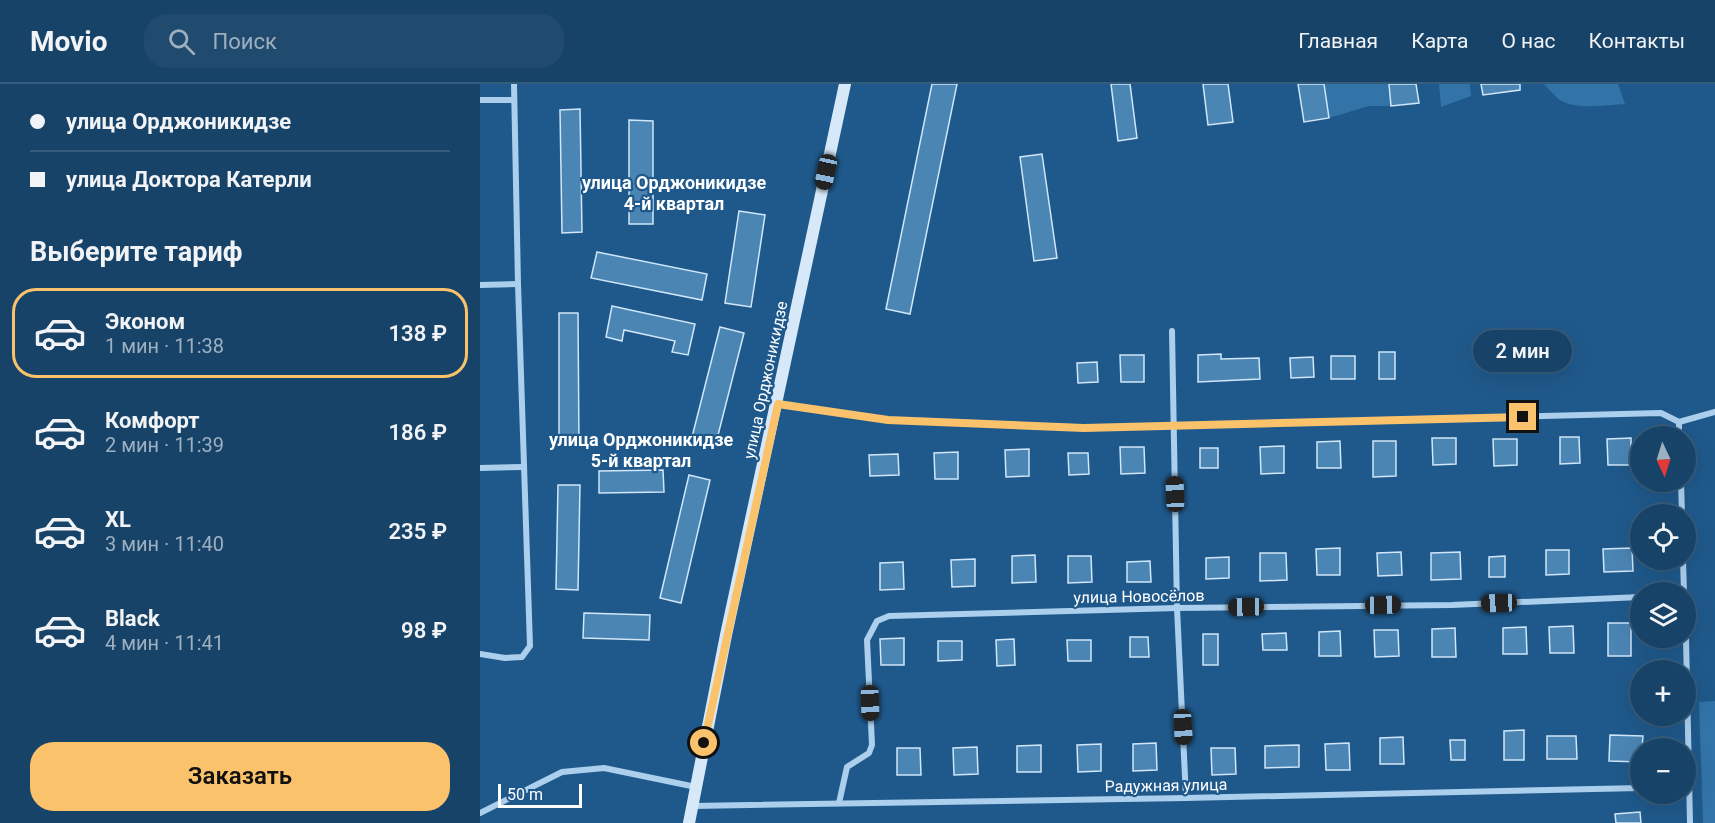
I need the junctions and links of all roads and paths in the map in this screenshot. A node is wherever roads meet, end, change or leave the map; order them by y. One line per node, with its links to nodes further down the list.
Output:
1 (514, 84): 4 (street)
2 (845, 84): 8 (main road, улица Орджоникидзе)
3 (480, 100): 4 (street)
4 (514, 100): 5 (street)
5 (518, 284): 6 (street); 13 (street)
6 (480, 285)
7 (1172, 331): 11 (street)
8 (778, 404): 11 (street); 20 (main road, улица Орджоникидзе)
9 (1715, 412): 10 (street)
10 (1679, 422): 11 (street); 12 (street)
11 (1173, 425): 16 (street)
12 (1679, 426)
13 (524, 467): 14 (street); 18 (street)
14 (480, 468)
15 (1630, 597): 16 (street, улица Новосёлов)
16 (1177, 608): 22 (street); 23 (street, улица Новосёлов)
17 (1686, 648): 19 (street)
18 (480, 654)
19 (1687, 738)
20 (696, 787): 25 (main road, улица Орджоникидзе); 26 (street)
21 (1630, 788): 22 (street, Радужная улица)
22 (1186, 798): 23 (street, Радужная улица)
23 (838, 803): 25 (street, Радужная улица)
24 (1689, 804): 28 (street)
25 (692, 806): 27 (main road, улица Орджоникидзе)
26 (480, 813)
27 (689, 823)
28 (1690, 823)

